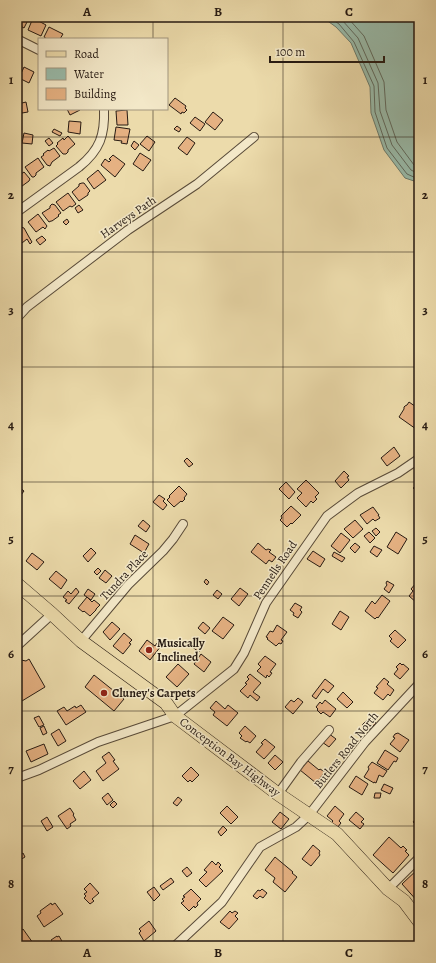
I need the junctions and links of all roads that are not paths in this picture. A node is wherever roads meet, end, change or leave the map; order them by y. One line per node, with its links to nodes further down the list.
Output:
1 (17, 39): 2 (street)
2 (38, 50)
3 (104, 110): 5 (street)
4 (254, 137): 6 (street, Harveys Path)
5 (17, 212)
6 (17, 318)
7 (419, 458): 14 (street, Pennells Road)
8 (183, 524): 11 (street, Tundra Place)
9 (17, 584): 10 (main road, Conception Bay Highway)
10 (52, 614): 11 (main road, Conception Bay Highway); 12 (street)
11 (81, 641): 14 (main road, Conception Bay Highway)
12 (17, 646)
13 (419, 684): 18 (street, Butlers Road North)
14 (174, 716): 16 (street, Pennells Road); 17 (main road, Conception Bay Highway)
15 (329, 730): 17 (street)
16 (17, 778)
17 (278, 794): 18 (main road, Conception Bay Highway)
18 (310, 815): 20 (main road, Conception Bay Highway); 22 (street, Butlers Road North)
19 (419, 858): 20 (street)
20 (388, 889): 21 (main road, Conception Bay Highway)
21 (419, 921)
22 (175, 946)

